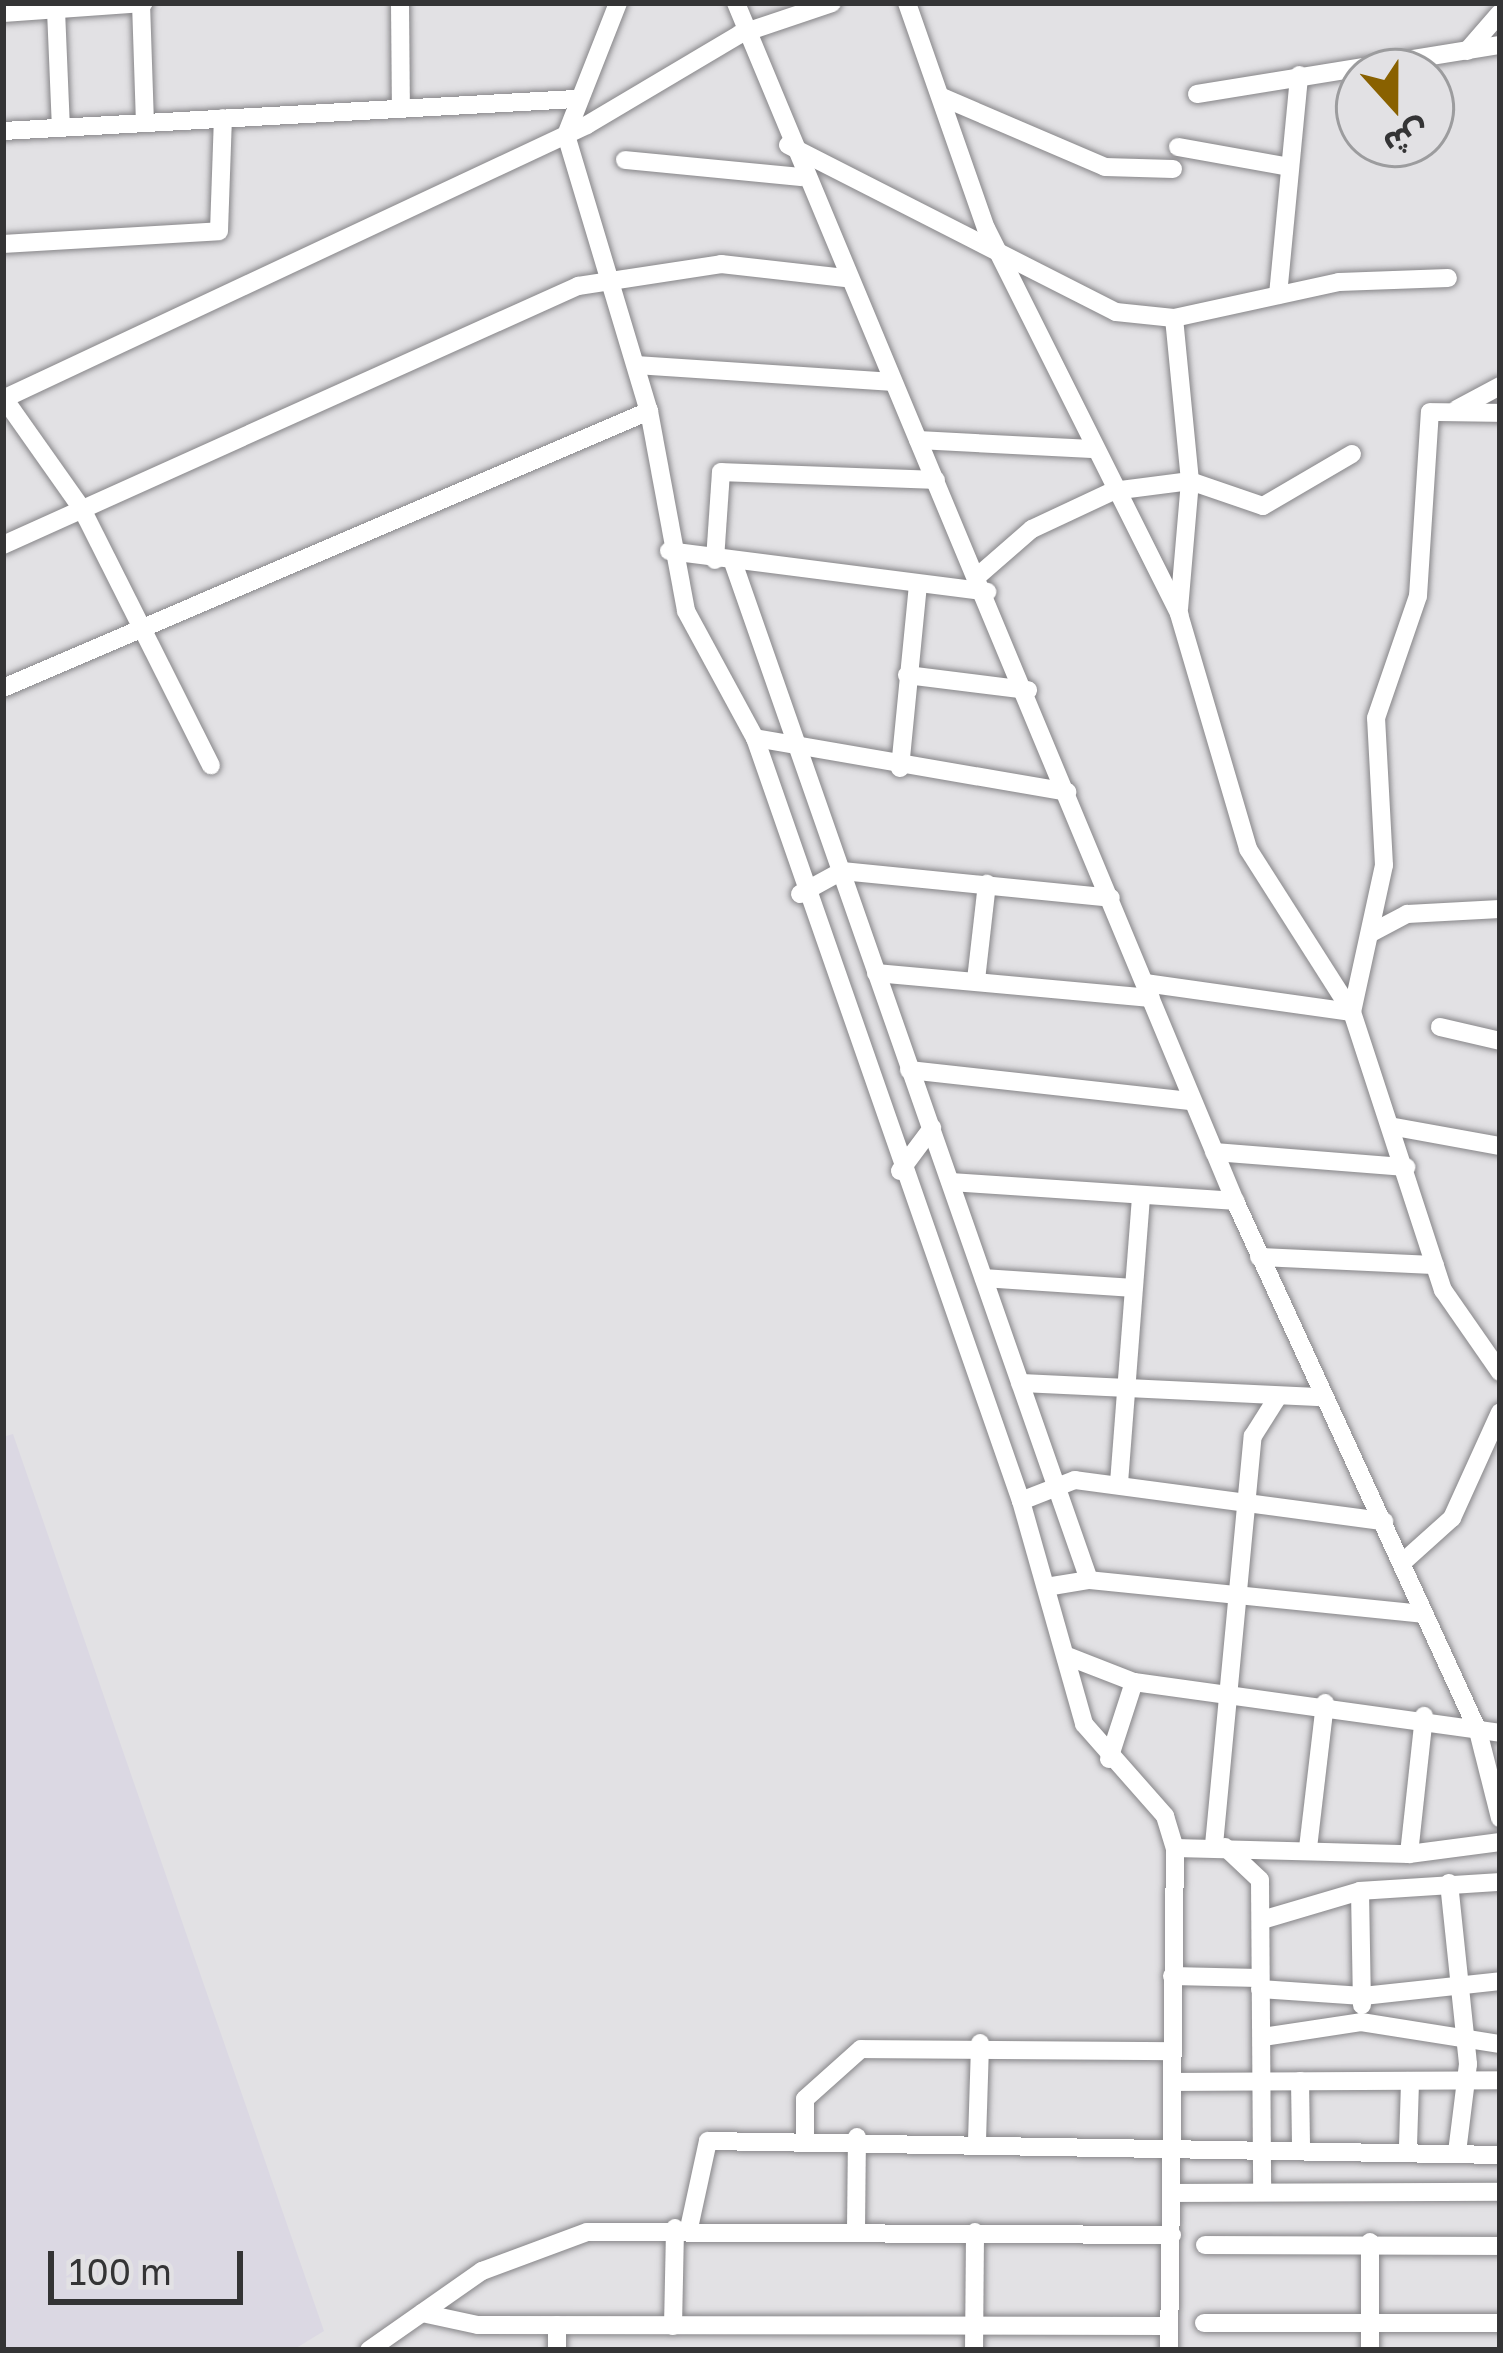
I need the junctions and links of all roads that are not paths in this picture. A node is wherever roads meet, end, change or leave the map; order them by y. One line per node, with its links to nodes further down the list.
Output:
1 (143, 3): 7 (street); 19 (street)
2 (400, 3): 17 (street)
3 (618, 3): 16 (street)
4 (736, 3): 10 (street)
5 (907, 3): 15 (street)
6 (824, 4): 10 (street)
7 (56, 10): 8 (street); 20 (street)
8 (3, 13)
9 (1500, 13): 12 (street)
10 (740, 34): 22 (street); 23 (street)
11 (1500, 45): 12 (street)
12 (1467, 51): 13 (street)
13 (1300, 74): 14 (street); 26 (street)
14 (1197, 94)
15 (942, 98): 27 (street); 30 (street)
16 (575, 99): 17 (street); 22 (street)
17 (400, 109): 18 (street)
18 (223, 118): 19 (street); 29 (street)
19 (145, 122): 20 (street)
20 (61, 128): 21 (street)
21 (3, 130)
22 (566, 136): 33 (street); 39 (street)
23 (788, 145): 28 (street); 30 (street)
24 (1178, 147): 26 (street)
25 (625, 160): 28 (street)
26 (1284, 166): 34 (street)
27 (1173, 169)
28 (802, 177): 31 (street)
29 (3, 244)
30 (997, 247): 35 (street); 44 (street)
31 (845, 278): 33 (street); 37 (street)
32 (1448, 278): 34 (street)
33 (610, 280): 36 (street); 49 (street)
34 (1278, 295): 35 (street)
35 (1174, 318): 47 (street)
36 (637, 365): 37 (street); 41 (street)
37 (892, 382): 43 (street)
38 (1500, 386): 40 (street)
39 (3, 398): 49 (street)
40 (1455, 410): 42 (street); 70 (street)
41 (649, 411): 51 (street); 56 (street)
42 (1500, 413)
43 (919, 440): 44 (street); 46 (street)
44 (1092, 448): 48 (street)
45 (1352, 454): 47 (street)
46 (936, 480): 52 (street); 53 (street)
47 (1190, 481): 48 (street); 55 (street)
48 (1113, 491): 53 (street); 55 (street)
49 (82, 509): 50 (street); 56 (street)
50 (3, 544)
51 (670, 550): 52 (street); 60 (street)
52 (725, 562): 54 (street); 61 (street)
53 (983, 583): 54 (street); 59 (street)
54 (919, 586): 57 (street)
55 (1179, 614): 74 (street)
56 (141, 626): 58 (street); 62 (street)
57 (907, 674): 59 (street); 63 (street)
58 (3, 688)
59 (1028, 690): 64 (street)
60 (755, 738): 61 (street); 67 (street)
61 (802, 748): 63 (street); 65 (street)
62 (211, 765)
63 (900, 768): 64 (street)
64 (1067, 792): 68 (street)
65 (842, 871): 66 (street); 67 (street); 71 (street)
66 (987, 884): 68 (street); 72 (street)
67 (800, 894): 84 (street)
68 (1112, 898): 73 (street)
69 (1500, 909): 70 (street)
70 (1371, 932): 74 (street)
71 (876, 974): 72 (street); 77 (street)
72 (976, 980): 73 (street)
73 (1148, 991): 74 (street); 78 (street)
74 (1352, 1012): 79 (street)
75 (1440, 1027): 76 (street)
76 (1500, 1040)
77 (909, 1070): 78 (street); 80 (street)
78 (1192, 1101): 82 (street)
79 (1394, 1127): 81 (street); 83 (street)
80 (932, 1128): 84 (street); 85 (street)
81 (1500, 1146)
82 (1214, 1152): 83 (street); 87 (street)
83 (1406, 1167): 89 (street)
84 (900, 1172): 101 (street)
85 (952, 1182): 86 (street); 90 (street)
86 (1141, 1196): 87 (street); 91 (street)
87 (1234, 1201): 88 (street)
88 (1258, 1257): 89 (street); 95 (street)
89 (1435, 1265): 92 (street)
90 (984, 1278): 91 (street); 93 (street)
91 (1133, 1288): 94 (street)
92 (1500, 1372)
93 (1020, 1383): 94 (street); 98 (street)
94 (1125, 1385): 96 (street); 99 (street)
95 (1319, 1397): 96 (street); 102 (street)
96 (1277, 1398): 100 (street)
97 (1500, 1412): 103 (street)
98 (1058, 1483): 99 (street); 101 (street); 104 (street)
99 (1119, 1483): 100 (street)
100 (1247, 1498): 102 (street); 106 (street)
101 (1021, 1501): 105 (street)
102 (1384, 1521): 103 (street)
103 (1403, 1562): 107 (street)
104 (1089, 1580): 105 (street); 106 (street)
105 (1046, 1587): 108 (street)
106 (1239, 1593): 107 (street); 110 (street)
107 (1421, 1614): 113 (street)
108 (1067, 1656): 109 (street); 115 (street)
109 (1134, 1682): 110 (street); 115 (street)
110 (1230, 1691): 111 (street); 119 (street)
111 (1325, 1703): 112 (street); 121 (street)
112 (1424, 1716): 113 (street); 122 (street)
113 (1478, 1731): 114 (street); 116 (street)
114 (1500, 1733)
115 (1108, 1759): 120 (street)
116 (1494, 1771): 117 (street)
117 (1500, 1818)
118 (1500, 1842): 122 (street)
119 (1220, 1846): 120 (street); 121 (street); 126 (street)
120 (1175, 1848): 127 (street)
121 (1308, 1848): 122 (street)
122 (1409, 1854)
123 (1500, 1882): 124 (street)
124 (1449, 1883): 125 (street); 130 (street)
125 (1360, 1892): 126 (street); 131 (street)
126 (1262, 1920): 129 (street)
127 (1172, 1976): 129 (street); 137 (street)
128 (1500, 1981): 130 (street)
129 (1259, 1983): 131 (street); 133 (street)
130 (1461, 1984): 131 (street); 136 (street)
131 (1364, 1996): 132 (street)
132 (1361, 2022): 133 (street); 136 (street)
133 (1263, 2037): 138 (street)
134 (980, 2043): 137 (street); 144 (street); 146 (street)
135 (1500, 2044): 136 (street)
136 (1467, 2045): 142 (street)
137 (1172, 2051): 143 (street)
138 (1269, 2080): 140 (street); 143 (street); 151 (street)
139 (1500, 2080): 142 (street)
140 (1300, 2081): 141 (street); 147 (street)
141 (1410, 2081): 142 (street); 149 (street)
142 (1466, 2081): 150 (street)
143 (1172, 2082): 148 (street)
144 (805, 2138): 145 (street); 156 (street)
145 (857, 2138): 146 (street); 157 (street)
146 (977, 2141): 148 (street)
147 (1301, 2145): 149 (street); 151 (street)
148 (1172, 2146): 151 (street); 155 (street)
149 (1408, 2146): 150 (street)
150 (1457, 2152): 152 (street)
151 (1264, 2154): 153 (street)
152 (1500, 2155)
153 (1262, 2192): 154 (street); 155 (street)
154 (1500, 2192)
155 (1173, 2193): 159 (street)
156 (682, 2228): 157 (street); 163 (street); 168 (street)
157 (856, 2230): 158 (street)
158 (975, 2232): 159 (street); 171 (street)
159 (1172, 2235): 170 (street)
160 (1370, 2242): 161 (street); 162 (street); 164 (street)
161 (1205, 2245)
162 (1500, 2246)
163 (422, 2313): 167 (street); 172 (street)
164 (1370, 2319): 165 (street); 166 (street); 177 (street)
165 (1500, 2323)
166 (1204, 2324)
167 (557, 2326): 168 (street); 173 (street)
168 (674, 2326): 169 (street)
169 (780, 2326): 171 (street); 174 (street)
170 (1168, 2326): 171 (street); 176 (street)
171 (975, 2328): 175 (street)
172 (369, 2350)
173 (557, 2350)
174 (780, 2350)
175 (974, 2350)
176 (1168, 2350)
177 (1370, 2350)

